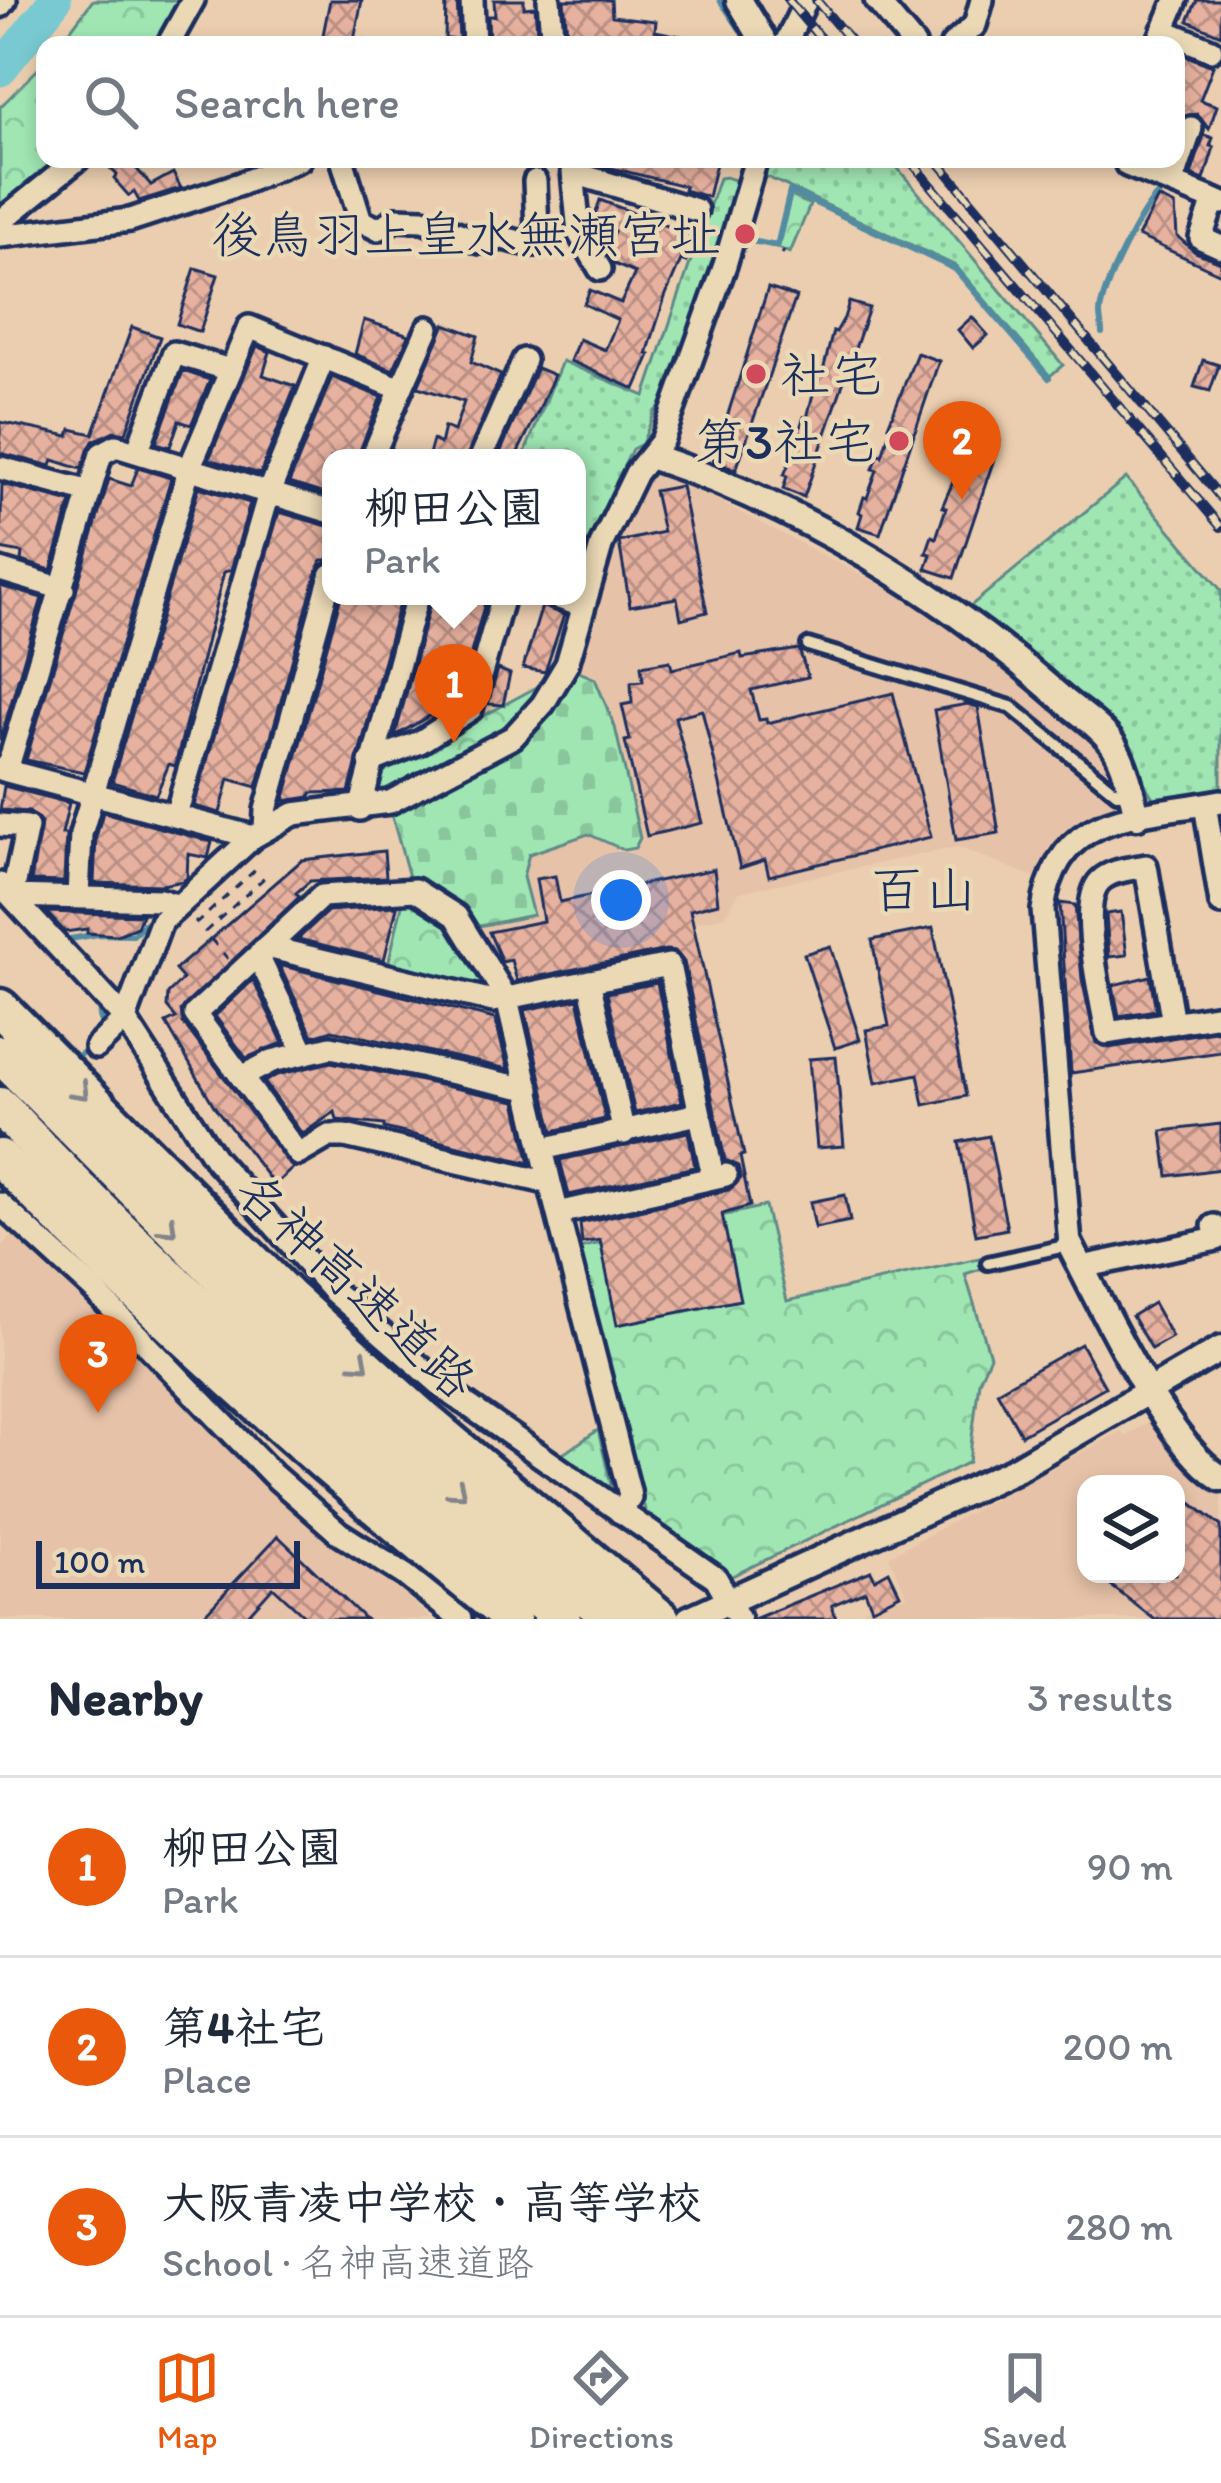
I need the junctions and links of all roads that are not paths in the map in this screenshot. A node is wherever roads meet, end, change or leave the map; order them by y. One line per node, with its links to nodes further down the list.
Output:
1 (193, 0): 9 (street)
2 (472, 0): 10 (street)
3 (549, 0): 11 (street)
4 (739, 0): 12 (street)
5 (806, 0): 13 (street)
6 (982, 0): 15 (street)
7 (1176, 0): 16 (street)
8 (885, 4): 14 (street)
9 (173, 36)
10 (474, 36)
11 (552, 36)
12 (761, 36)
13 (789, 36)
14 (908, 36)
15 (962, 36)
16 (1161, 36)
17 (1185, 44): 18 (street)
18 (1211, 50)
19 (1191, 128): 20 (street)
20 (1185, 146)
21 (67, 168): 33 (street)
22 (278, 168): 34 (street)
23 (345, 168): 29 (street)
24 (573, 168): 36 (street)
25 (579, 168): 32 (street)
26 (753, 168): 45 (street)
27 (1138, 168): 30 (street)
28 (1177, 168): 30 (street)
29 (535, 181)
30 (1173, 181): 31 (street)
31 (1217, 201): 35 (street)
32 (696, 210)
33 (0, 222)
34 (0, 236)
35 (1221, 247)
36 (599, 268)
37 (428, 328): 41 (street)
38 (324, 357): 40 (street); 41 (street); 49 (street)
39 (524, 360): 43 (street)
40 (230, 370): 44 (street); 47 (street)
41 (401, 389): 42 (street)
42 (376, 449)
43 (485, 449)
44 (137, 452): 47 (street); 48 (street)
45 (652, 457): 53 (street); 64 (street)
46 (0, 468): 48 (street)
47 (189, 469): 49 (street); 62 (street)
48 (90, 492): 52 (street)
49 (269, 494): 50 (street); 66 (street)
50 (322, 509)
51 (0, 570): 52 (street)
52 (63, 589): 61 (street)
53 (586, 596)
54 (322, 605): 68 (street)
55 (414, 605): 60 (street)
56 (500, 605): 60 (street)
57 (580, 605): 58 (street)
58 (583, 606): 65 (street)
59 (808, 645): 64 (lane)
60 (370, 762): 65 (street)
61 (3, 770): 62 (street)
62 (92, 793): 66 (street); 70 (street)
63 (1213, 802): 64 (street); 71 (street)
64 (1134, 803): 94 (street)
65 (360, 809): 68 (street)
66 (176, 815): 68 (street)
67 (0, 824): 69 (street)
68 (259, 832): 72 (street)
69 (6, 890): 70 (street); 78 (street)
70 (78, 896): 72 (street)
71 (1221, 903)
72 (183, 911): 78 (street)
73 (262, 952): 75 (street); 75 (street); 81 (street); 83 (street)
74 (589, 982): 75 (street); 86 (street); 87 (street)
75 (507, 999): 84 (street)
76 (0, 1008): 105 (highway, 名神高速道路, one-way to 105)
77 (1221, 1016): 79 (street)
78 (125, 1019): 80 (street); 99 (street)
79 (1173, 1023): 79 (street)
80 (96, 1047)
81 (304, 1052): 83 (street); 84 (street)
82 (0, 1054): 104 (highway, 名神高速道路, one-way to 104)
83 (242, 1077): 90 (street)
84 (529, 1089): 88 (street)
85 (0, 1106): 103 (highway)
86 (698, 1114): 87 (street); 91 (street)
87 (624, 1132): 88 (street)
88 (542, 1149): 90 (street)
89 (0, 1158): 102 (highway)
90 (550, 1184): 91 (street)
91 (558, 1214): 99 (street)
92 (5, 1219): 101 (street)
93 (1217, 1239): 94 (street)
94 (1076, 1256): 95 (lane); 97 (street)
95 (988, 1263)
96 (1221, 1349): 97 (street)
97 (1150, 1391): 98 (street); 100 (street)
98 (1221, 1478)
99 (620, 1512): 100 (street)
100 (733, 1610): 106 (street)
101 (460, 1619)
102 (512, 1619)
103 (562, 1619)
104 (613, 1619)
105 (661, 1619)
106 (689, 1619)

